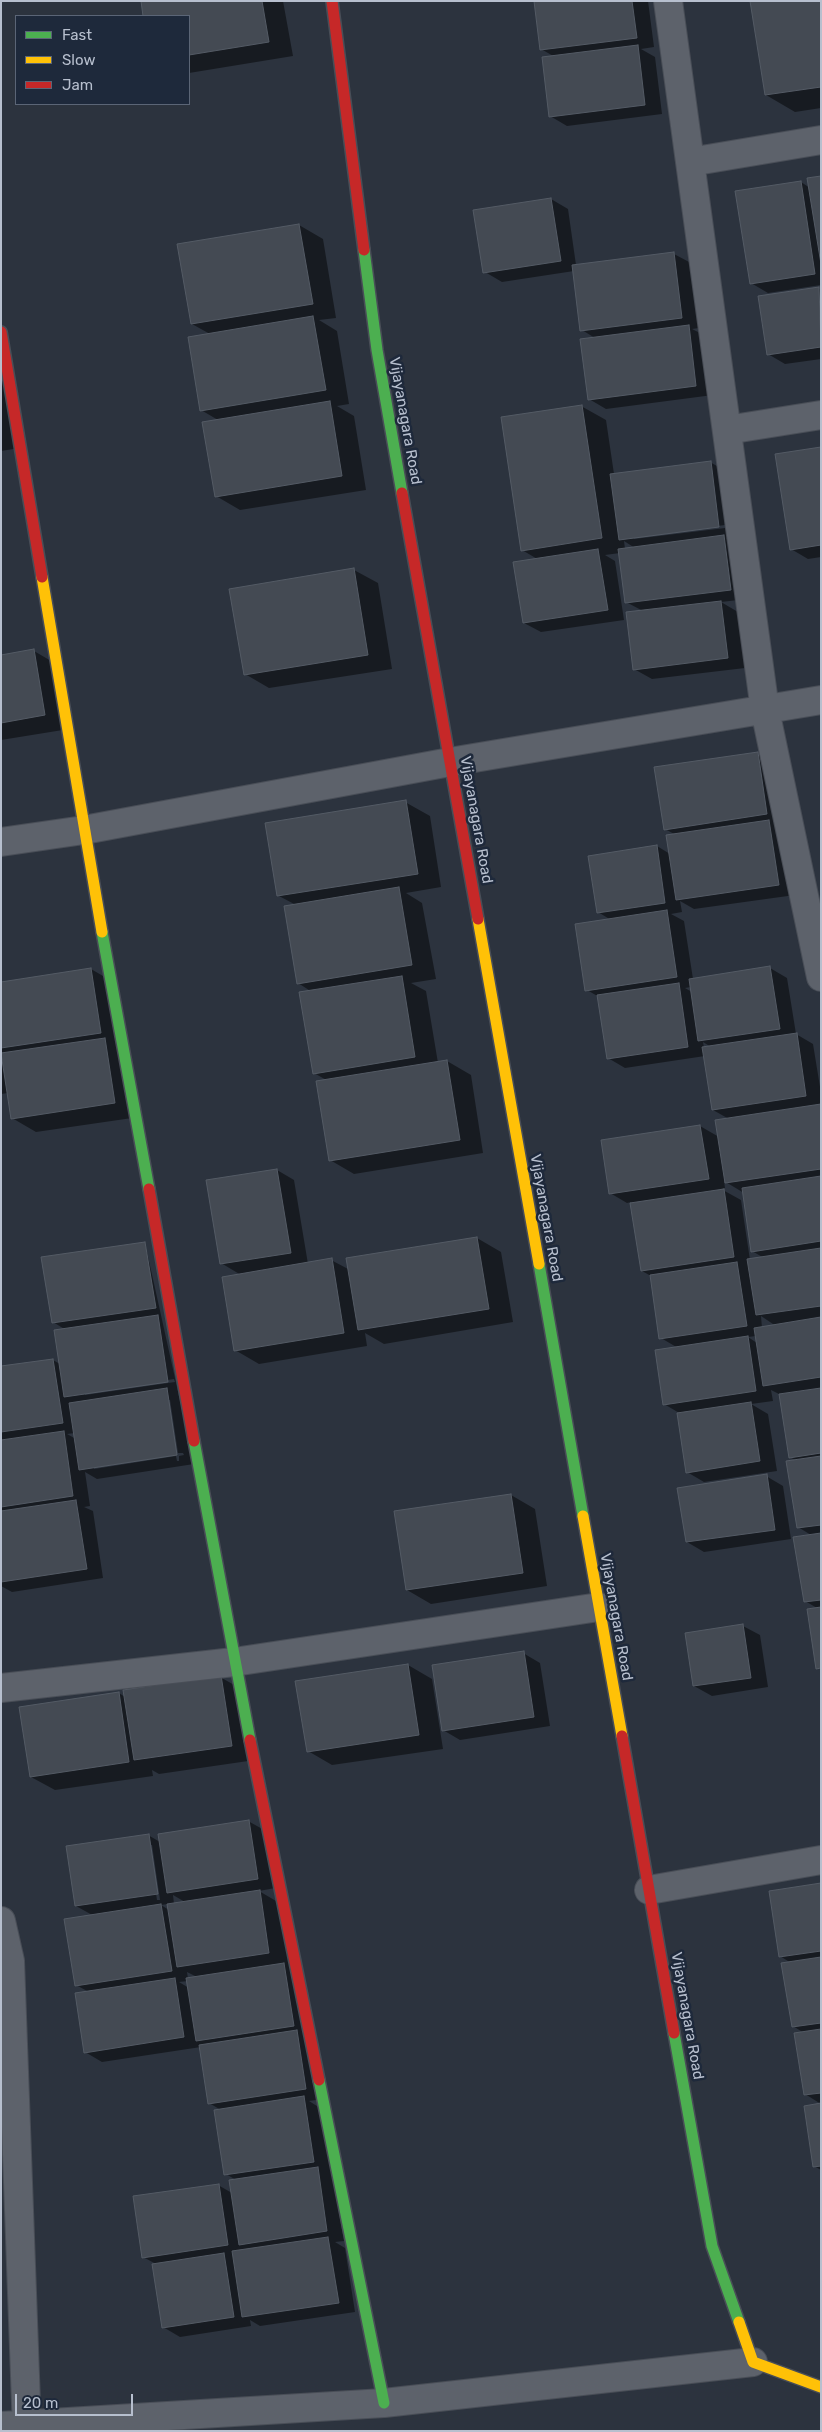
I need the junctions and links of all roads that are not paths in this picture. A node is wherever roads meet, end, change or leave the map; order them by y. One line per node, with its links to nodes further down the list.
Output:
1 (332, 1): 10 (street, Vijayanagara Road)
2 (668, 1): 4 (street)
3 (821, 140): 4 (street)
4 (690, 162): 7 (street)
5 (1, 332): 11 (street)
6 (821, 415): 7 (street)
7 (727, 430): 9 (street)
8 (821, 700): 9 (street)
9 (765, 710): 10 (street); 13 (street)
10 (450, 762): 11 (street); 14 (street, Vijayanagara Road)
11 (84, 830): 12 (street); 15 (street)
12 (1, 842)
13 (819, 961)
14 (599, 1607): 15 (street); 18 (street, Vijayanagara Road)
15 (234, 1662): 16 (street); 23 (street)
16 (1, 1688)
17 (821, 1860): 18 (street)
18 (649, 1890): 21 (street, Vijayanagara Road)
19 (1, 1921): 20 (street)
20 (5, 1962): 25 (street)
21 (753, 2362): 22 (street); 23 (street)
22 (821, 2387)
23 (384, 2403): 24 (street)
24 (318, 2419): 25 (street)
25 (19, 2427)

